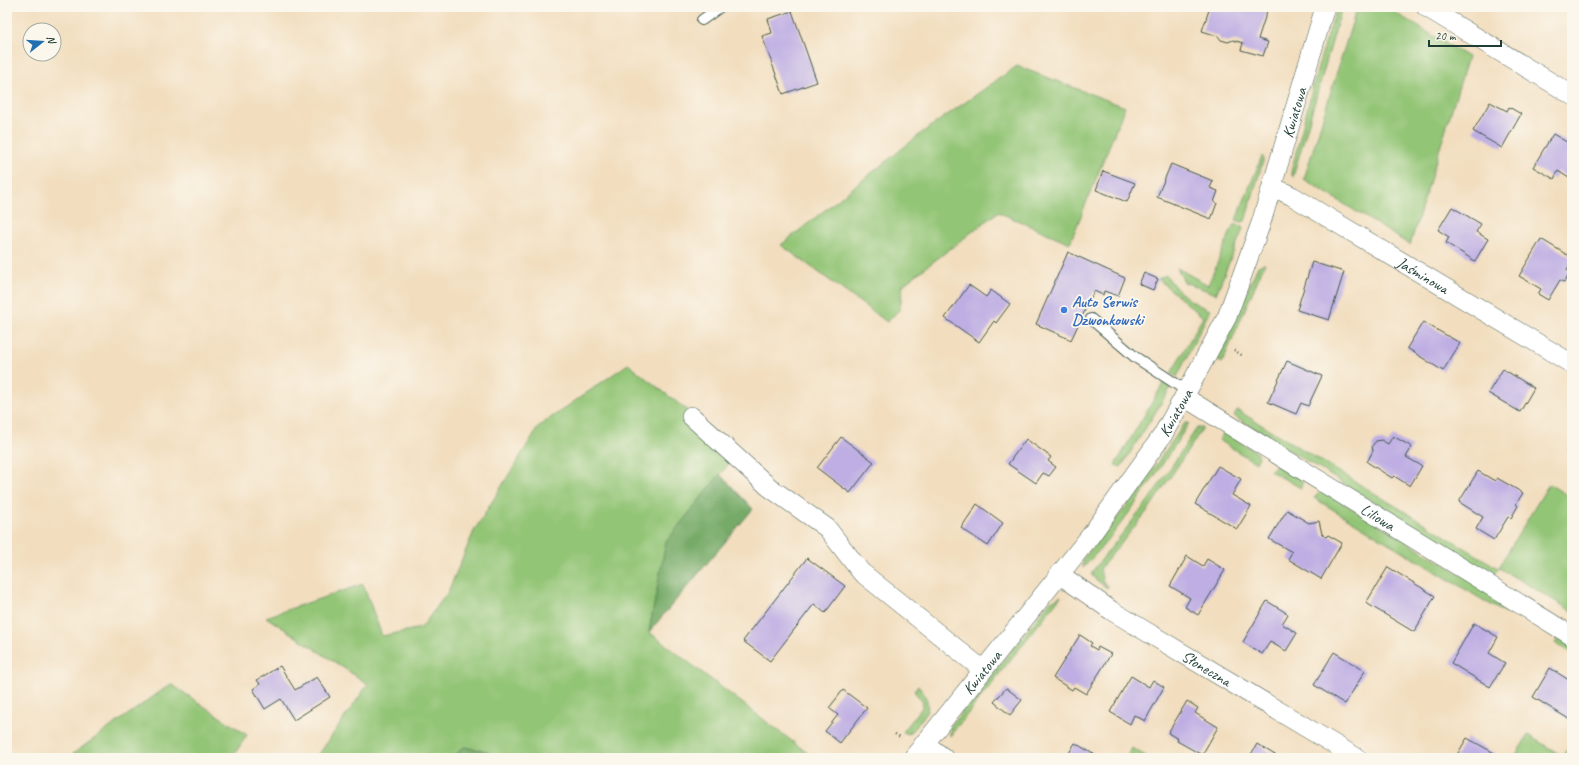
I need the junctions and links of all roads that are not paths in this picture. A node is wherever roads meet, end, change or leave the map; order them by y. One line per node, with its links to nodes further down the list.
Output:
1 (720, 7): 4 (lane)
2 (1325, 7): 6 (street, Kwiatowa)
3 (1426, 7): 5 (street)
4 (702, 20)
5 (1572, 95)
6 (1273, 187): 8 (street, Jaśminowa); 9 (street, Kwiatowa)
7 (1091, 319): 9 (lane)
8 (1572, 364)
9 (1185, 394): 11 (street, Kwiatowa); 12 (street, Liliowa)
10 (691, 416): 13 (street)
11 (1059, 574): 13 (street, Kwiatowa); 16 (street, Słoneczna)
12 (1572, 636)
13 (983, 670): 14 (street, Kwiatowa)
14 (918, 751): 15 (street)
15 (944, 758)
16 (1357, 758)

